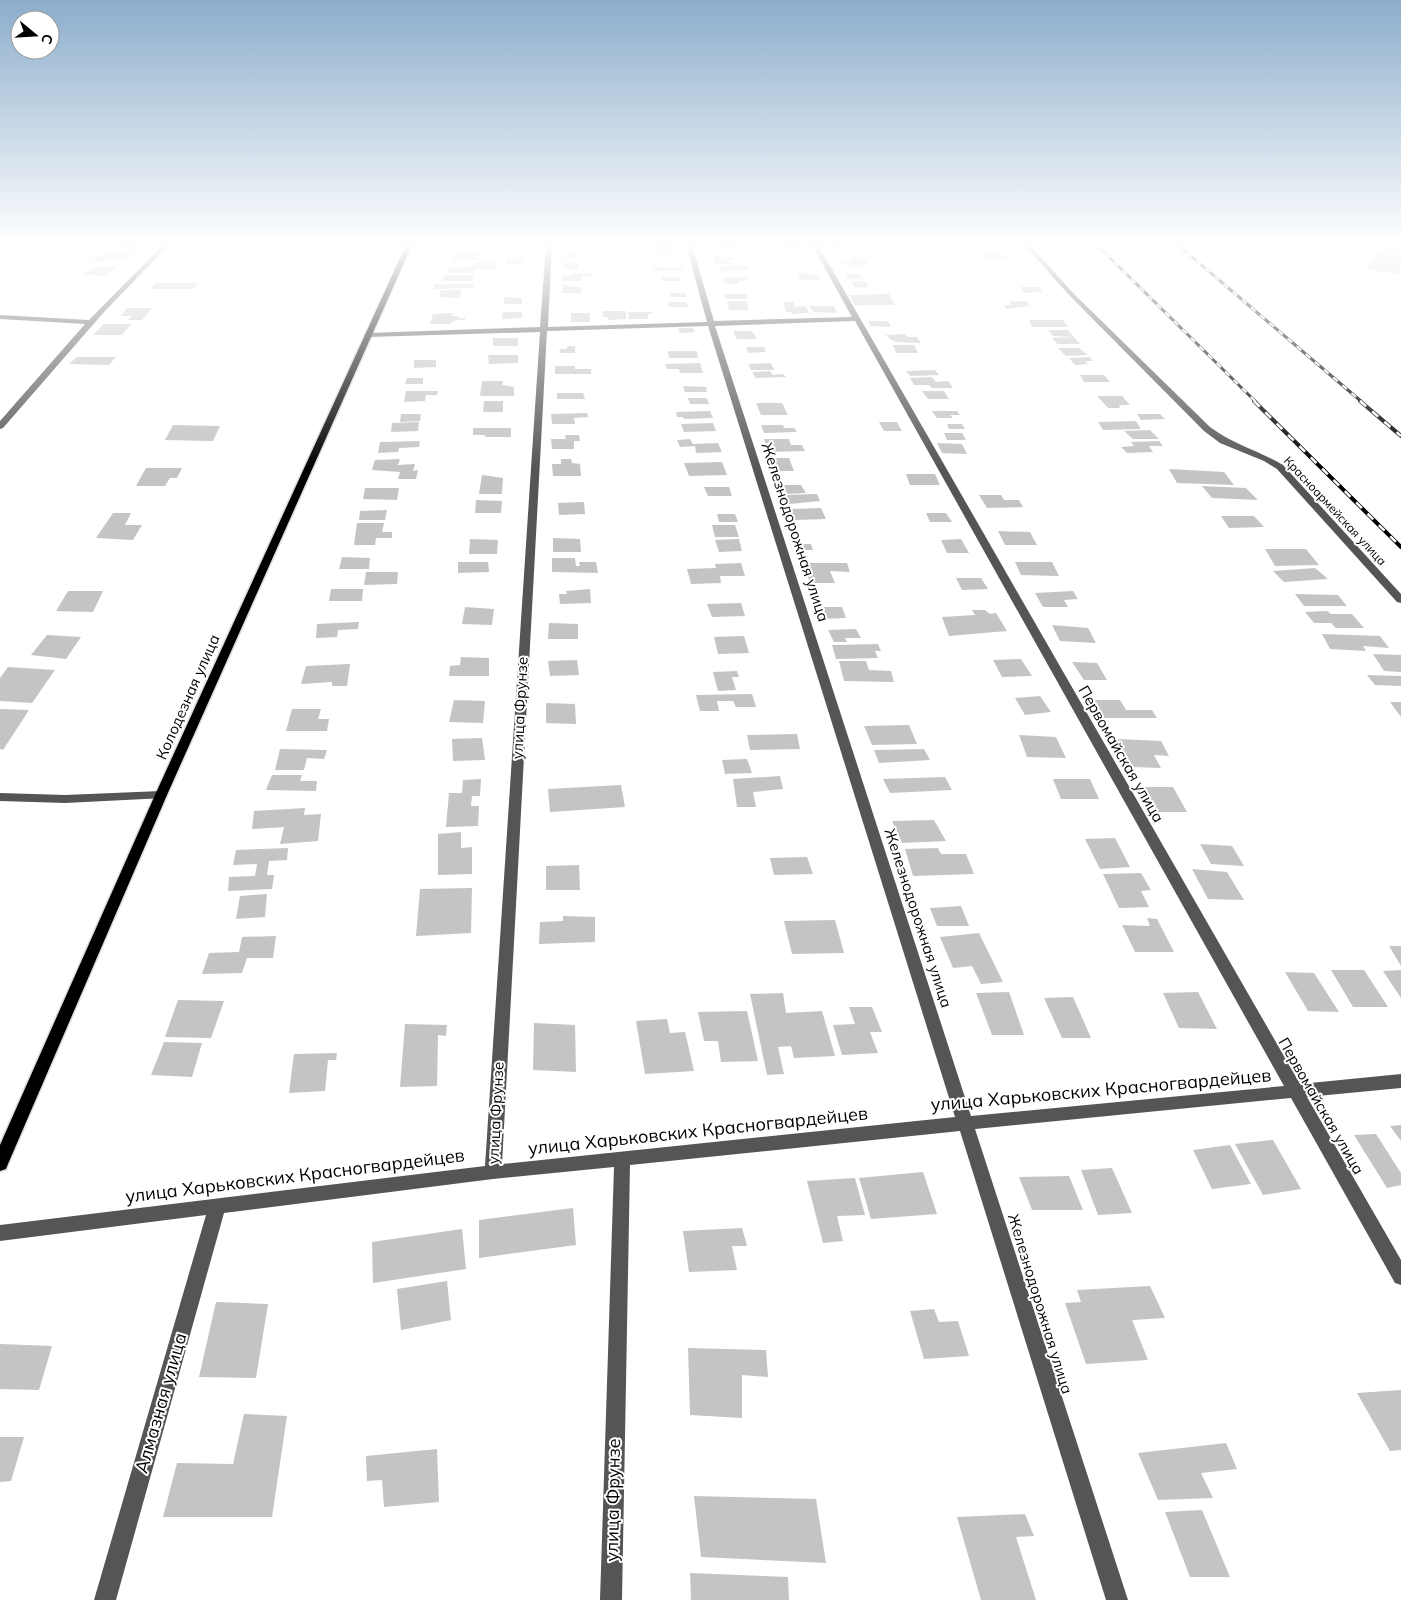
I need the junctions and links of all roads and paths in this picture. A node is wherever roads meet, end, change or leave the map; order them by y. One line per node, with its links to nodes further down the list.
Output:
1 (49, 320): 9 (street)
2 (93, 320): 9 (street)
3 (375, 320): 12 (main road, Колодезная улица)
4 (544, 320): 11 (street, улица Фрунзе)
5 (710, 320): 10 (street, Железнодорожная улица)
6 (816, 320): 10 (street)
7 (857, 320): 18 (street, Первомайская улица)
8 (1097, 320): 14 (street, Красноармейская улица)
9 (91, 322): 13 (street)
10 (711, 324): 11 (street); 19 (street, Железнодорожная улица)
11 (543, 330): 12 (street); 22 (street, улица Фрунзе)
12 (368, 335): 15 (main road, Колодезная улица)
13 (0, 426)
14 (1401, 600)
15 (161, 795): 16 (street); 21 (main road, Колодезная улица)
16 (0, 797)
17 (1401, 1081): 18 (street, улица Харьковских Красногвардейцев)
18 (1295, 1092): 19 (street, улица Харьковских Красногвардейцев); 25 (street, Первомайская улица)
19 (966, 1123): 20 (street, улица Харьковских Красногвардейцев); 28 (street, Железнодорожная улица)
20 (622, 1159): 22 (street, улица Харьковских Красногвардейцев); 27 (street, улица Фрунзе)
21 (0, 1164)
22 (493, 1172): 23 (street, улица Харьковских Красногвардейцев)
23 (217, 1206): 24 (street, улица Харьковских Красногвардейцев); 26 (street, Алмазная улица)
24 (0, 1233)
25 (1401, 1277)
26 (105, 1600)
27 (611, 1600)
28 (1117, 1600)

